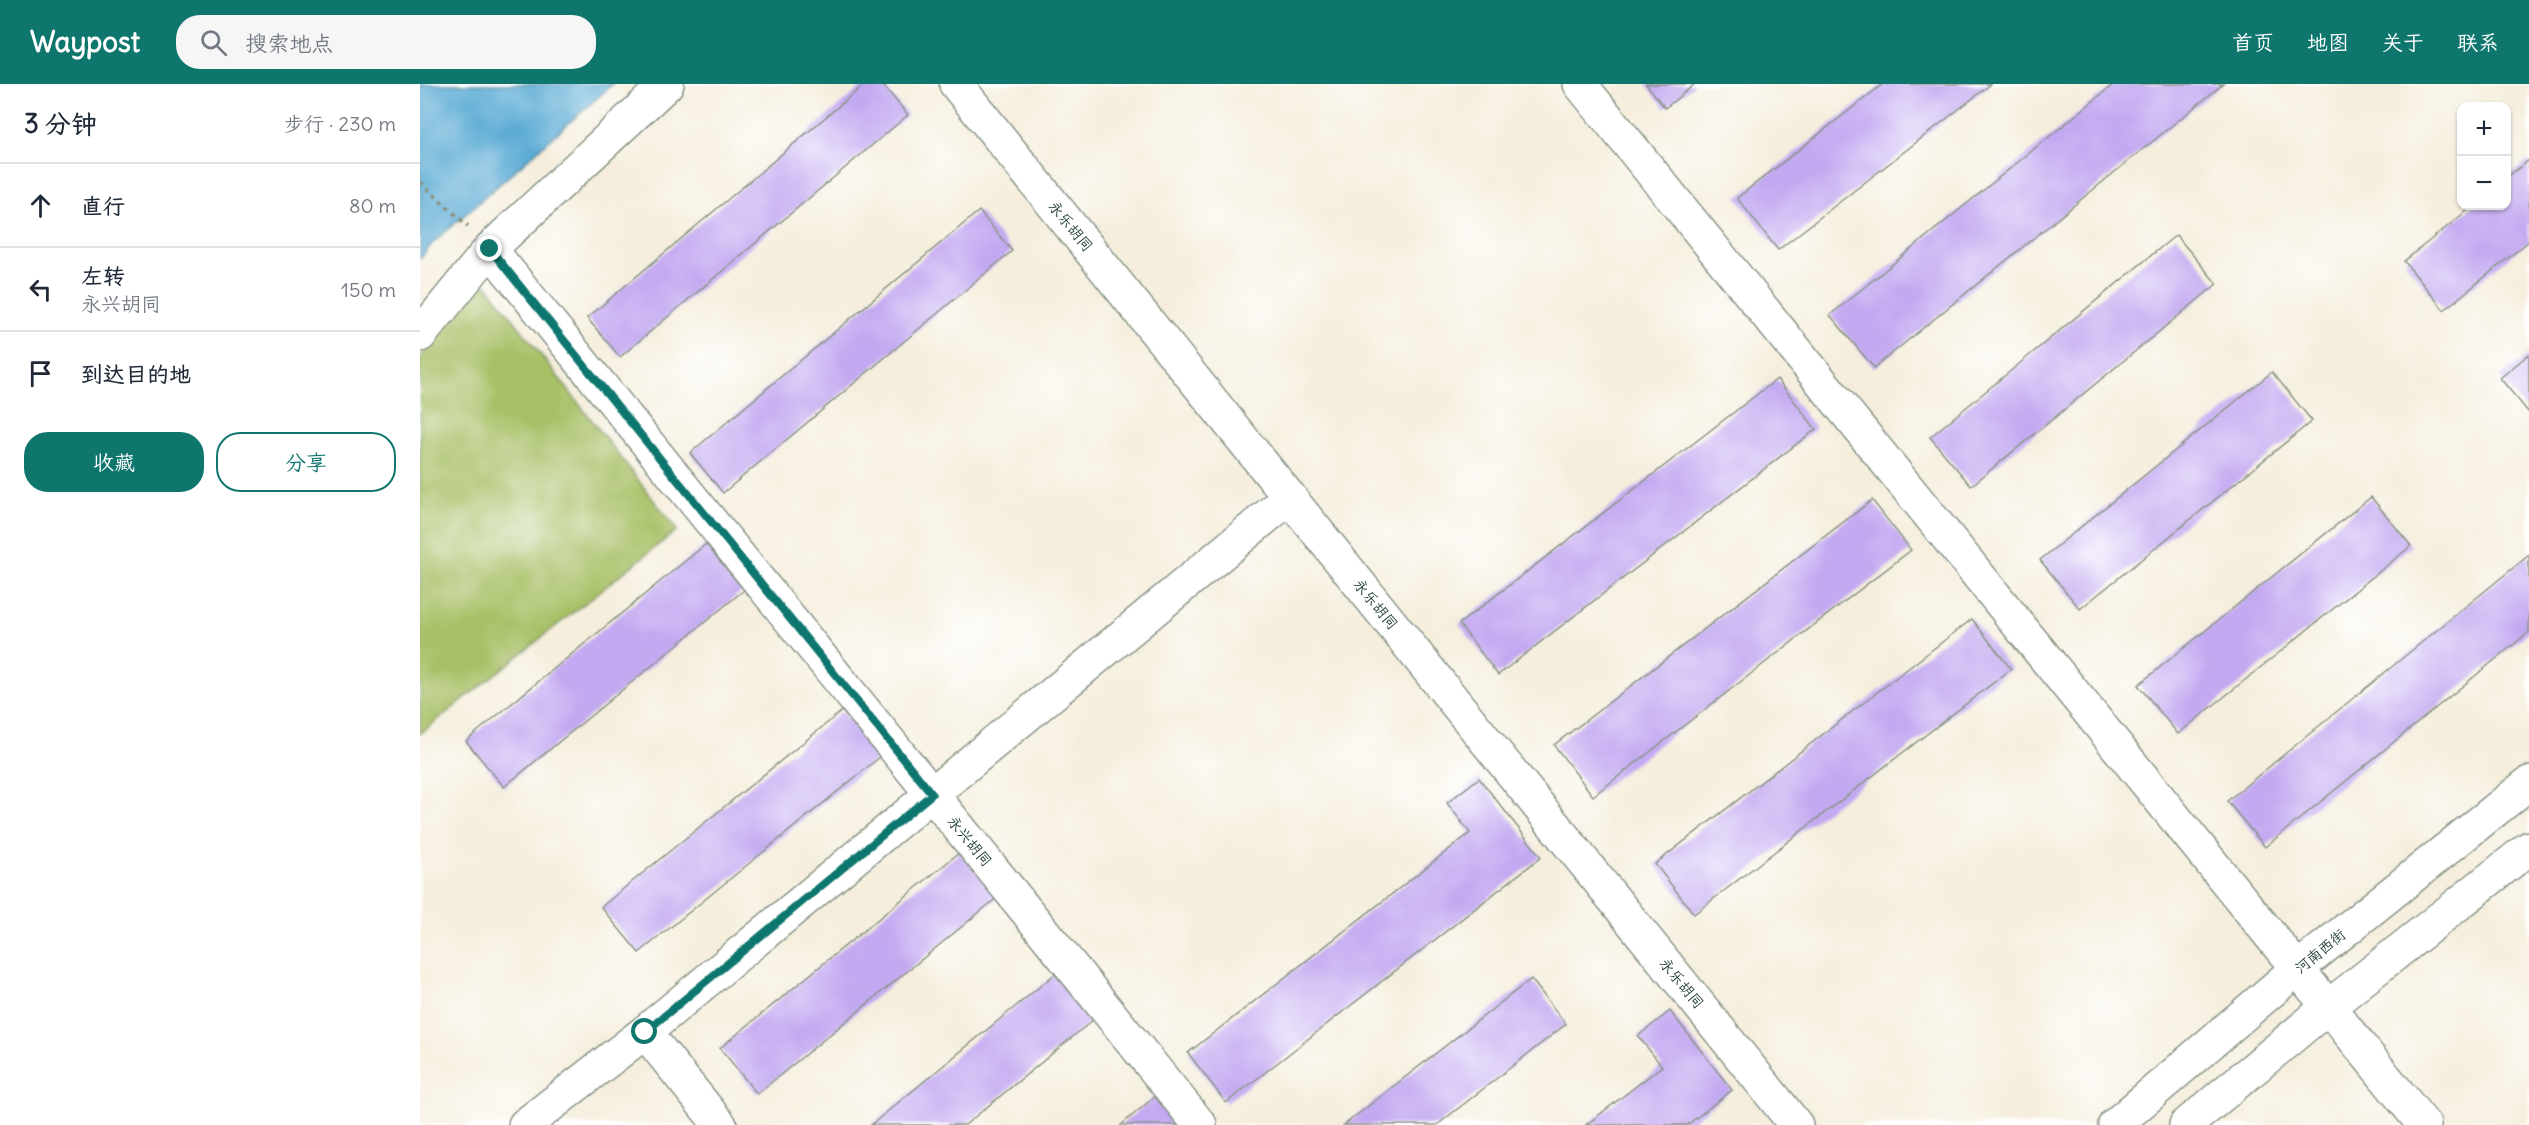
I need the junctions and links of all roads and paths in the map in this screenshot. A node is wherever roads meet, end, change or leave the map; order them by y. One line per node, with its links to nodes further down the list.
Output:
1 (667, 84): 5 (street)
2 (956, 84): 7 (street, 永乐胡同)
3 (1580, 84): 11 (street)
4 (420, 182): 5 (path)
5 (480, 238): 6 (street); 9 (street, 永兴胡同)
6 (420, 335)
7 (1290, 497): 9 (street); 17 (street, 永乐胡同)
8 (2529, 783): 11 (street, 河南西街)
9 (932, 794): 13 (street); 16 (street, 永兴胡同)
10 (2529, 848): 12 (street)
11 (2297, 969): 12 (street); 18 (street, 河南西街)
12 (2328, 1007): 19 (street); 20 (street)
13 (645, 1032): 14 (street); 15 (street)
14 (525, 1125)
15 (720, 1125)
16 (1200, 1125)
17 (1797, 1125)
18 (2115, 1125)
19 (2186, 1125)
20 (2424, 1125)

